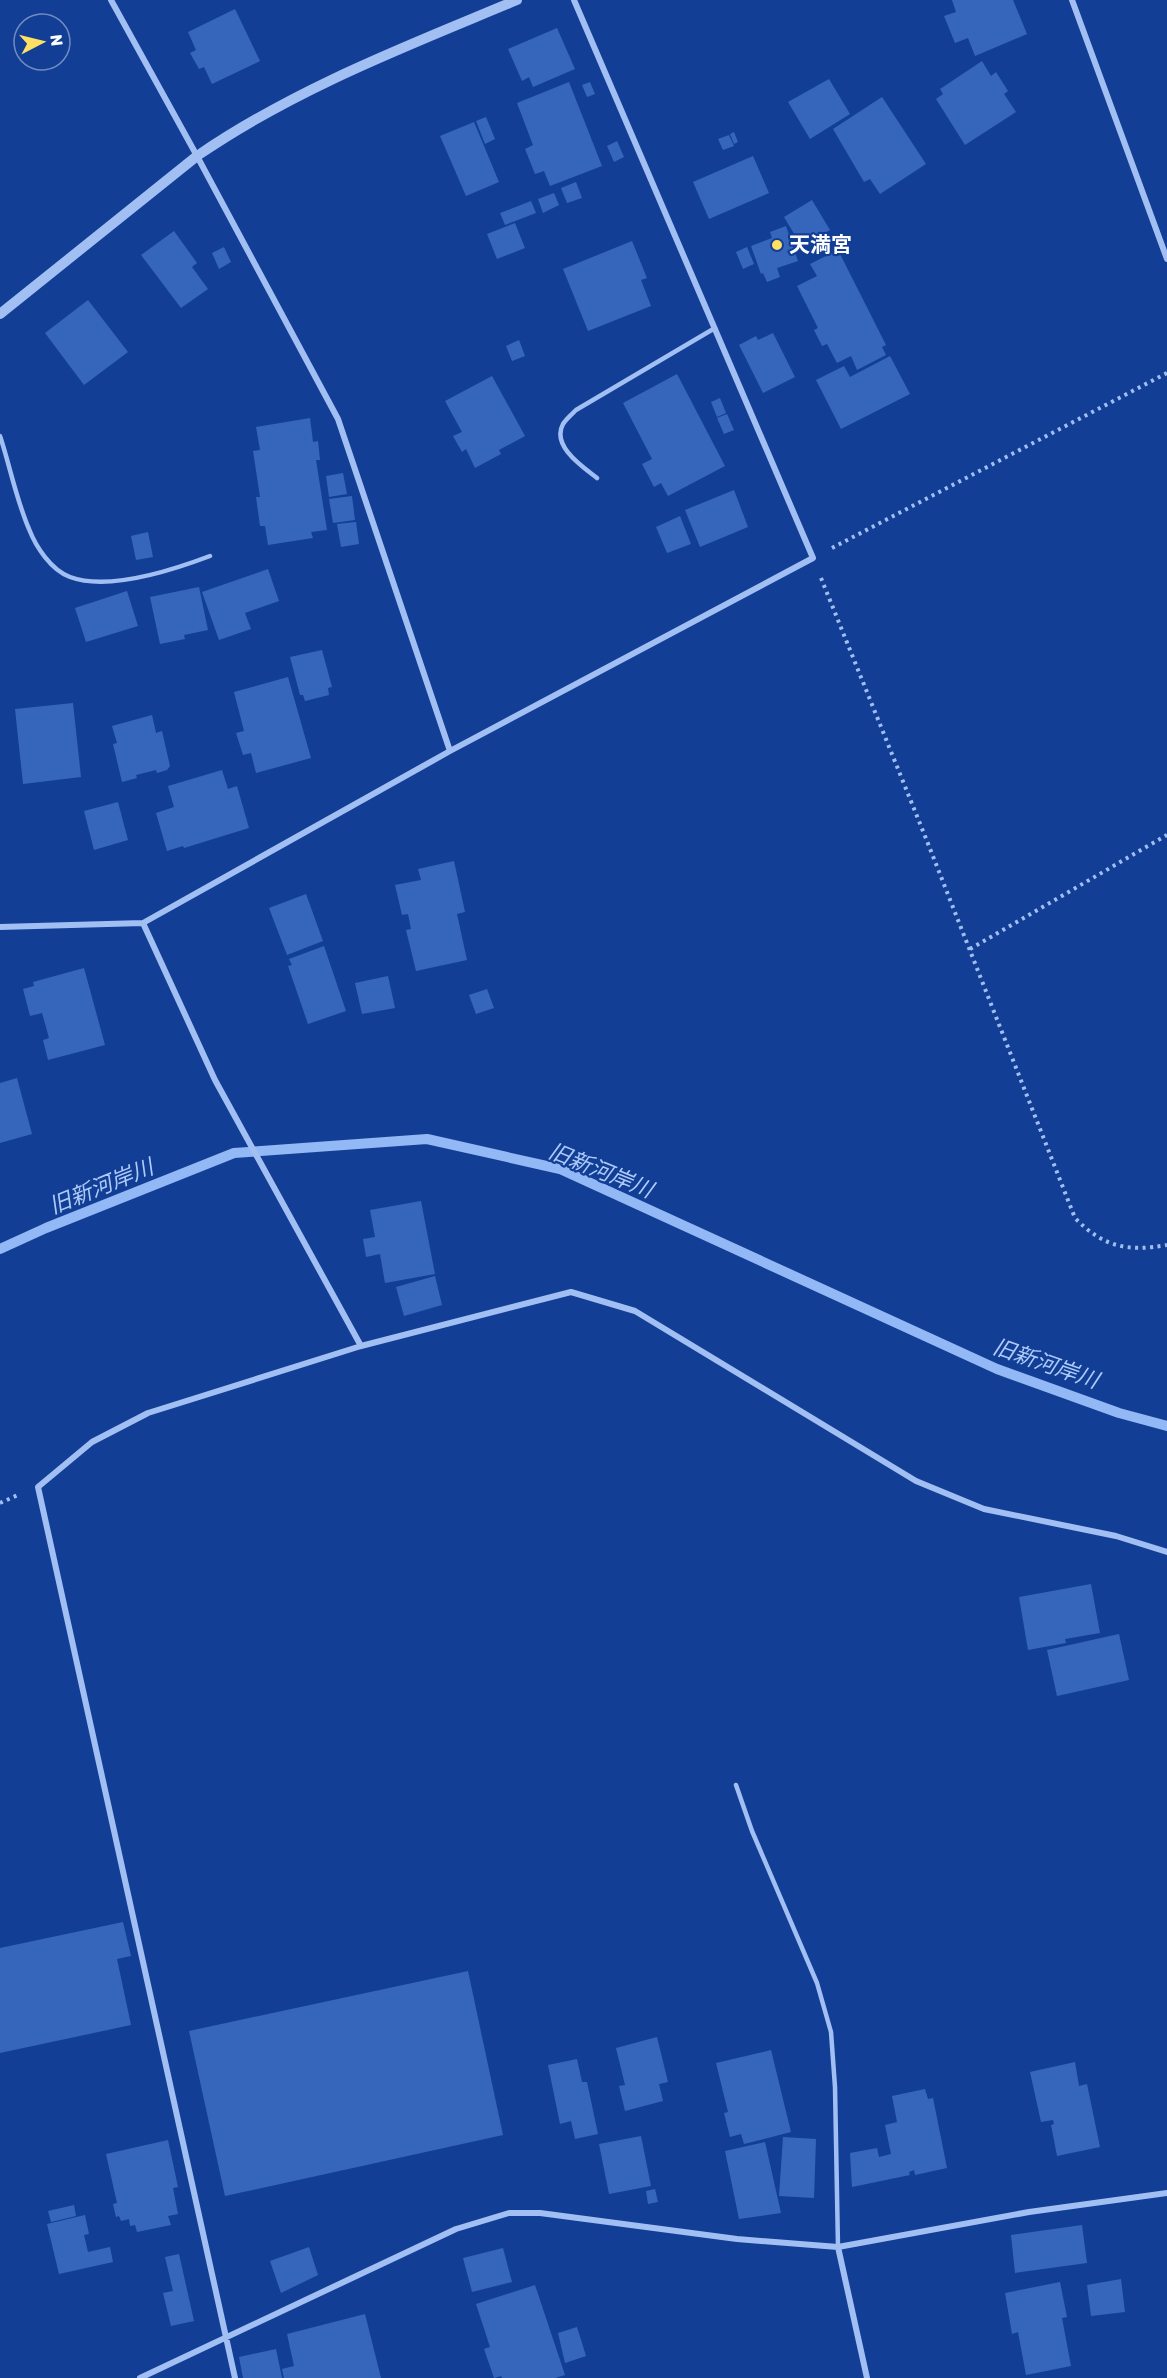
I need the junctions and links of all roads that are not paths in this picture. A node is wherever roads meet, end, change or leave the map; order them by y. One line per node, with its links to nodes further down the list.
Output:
1 (111, 0): 5 (street)
2 (517, 0): 5 (street)
3 (574, 0): 8 (street)
4 (1072, 0): 6 (street)
5 (197, 156): 7 (street); 12 (street)
6 (1167, 258)
7 (0, 314)
8 (715, 328): 10 (lane); 12 (street)
9 (0, 436): 11 (lane)
10 (597, 478)
11 (210, 556)
12 (450, 751): 13 (street)
13 (143, 923): 14 (street); 15 (street)
14 (0, 927)
15 (361, 1346): 16 (street); 20 (street)
16 (1167, 1552)
17 (736, 1785): 19 (lane)
18 (1167, 2193): 19 (street)
19 (838, 2247): 20 (street); 23 (street)
20 (227, 2336): 21 (street); 22 (street)
21 (140, 2378)
22 (235, 2378)
23 (867, 2378)

